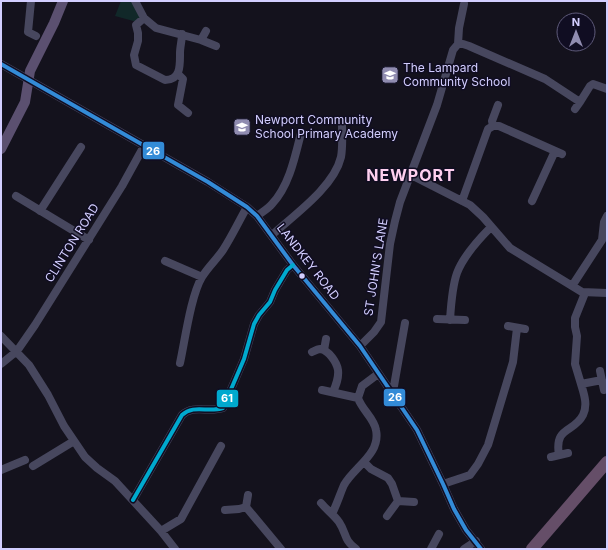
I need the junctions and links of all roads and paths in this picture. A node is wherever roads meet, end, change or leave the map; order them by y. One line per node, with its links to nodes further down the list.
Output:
1 (31, 1): 8 (street)
2 (63, 1): 14 (main road)
3 (136, 1): 5 (street)
4 (464, 4): 10 (street, ST JOHN'S LANE)
5 (144, 18): 7 (street); 13 (street)
6 (206, 31): 9 (street)
7 (182, 34): 9 (street); 13 (street)
8 (36, 36)
9 (201, 40): 11 (street)
10 (458, 44): 16 (street); 26 (street, ST JOHN'S LANE)
11 (216, 46)
12 (1, 64): 14 (street, LANDKEY ROAD)
13 (178, 74): 19 (street)
14 (28, 80): 23 (street, LANDKEY ROAD); 25 (main road)
15 (607, 89): 16 (street)
16 (580, 102): 18 (street)
17 (498, 105): 21 (street)
18 (575, 109)
19 (188, 113)
20 (342, 123): 35 (street)
21 (493, 126): 28 (street); 29 (street)
22 (301, 134): 32 (street)
23 (144, 146): 30 (street, LANDKEY ROAD); 36 (street, CLINTON ROAD)
24 (81, 147): 31 (street)
25 (1, 150)
26 (410, 175): 28 (street); 50 (street, ST JOHN'S LANE)
27 (16, 196): 31 (street)
28 (462, 201): 34 (street)
29 (532, 201)
30 (247, 207): 32 (street, LANDKEY ROAD); 39 (street)
31 (40, 211): 36 (street)
32 (257, 216): 35 (street, LANDKEY ROAD)
33 (607, 216): 40 (street)
34 (491, 227): 40 (street); 44 (street)
35 (272, 235): 38 (street, LANDKEY ROAD)
36 (89, 240): 52 (street, CLINTON ROAD)
37 (165, 261): 39 (street)
38 (293, 265): 50 (street, LANDKEY ROAD); 75 (street)
39 (202, 277): 54 (street)
40 (573, 287): 41 (street)
41 (585, 293): 42 (street); 59 (street)
42 (607, 293)
43 (437, 319): 44 (street)
44 (450, 320): 45 (street)
45 (465, 320)
46 (405, 323): 61 (street)
47 (508, 326): 73 (street)
48 (1, 336): 52 (street)
49 (326, 339): 51 (street)
50 (360, 346): 57 (street, LANDKEY ROAD)
51 (324, 350): 53 (street); 63 (street)
52 (16, 351): 55 (street, CLINTON ROAD); 65 (street)
53 (312, 352)
54 (180, 363)
55 (1, 364)
56 (600, 371): 58 (street)
57 (378, 374): 61 (street, LANDKEY ROAD); 64 (street)
58 (602, 380): 59 (street); 62 (street)
59 (581, 384): 67 (street)
60 (322, 390): 63 (street)
61 (390, 390): 73 (street, LANDKEY ROAD)
62 (604, 390)
63 (333, 392): 64 (street)
64 (358, 398): 69 (street)
65 (74, 441): 71 (street); 75 (street)
66 (221, 446): 83 (street)
67 (559, 455)
68 (25, 460): 72 (street)
69 (364, 462): 76 (street); 81 (street)
70 (607, 462): 94 (highway)
71 (33, 466)
72 (1, 470)
73 (443, 484): 86 (street, LANDKEY ROAD)
74 (248, 495): 79 (street)
75 (133, 500): 83 (street)
76 (398, 501): 77 (street); 82 (street)
77 (414, 502)
78 (321, 503): 81 (street)
79 (246, 507): 80 (street); 85 (street)
80 (225, 510)
81 (332, 514): 90 (street)
82 (387, 516)
83 (161, 531): 88 (street)
84 (439, 534): 91 (street)
85 (273, 540): 87 (street); 89 (street)
86 (476, 542): 92 (street); 93 (street, LANDKEY ROAD)
87 (266, 546)
88 (175, 549)
89 (281, 549)
90 (356, 549)
91 (431, 549)
92 (464, 549)
93 (481, 549)
94 (532, 549)

